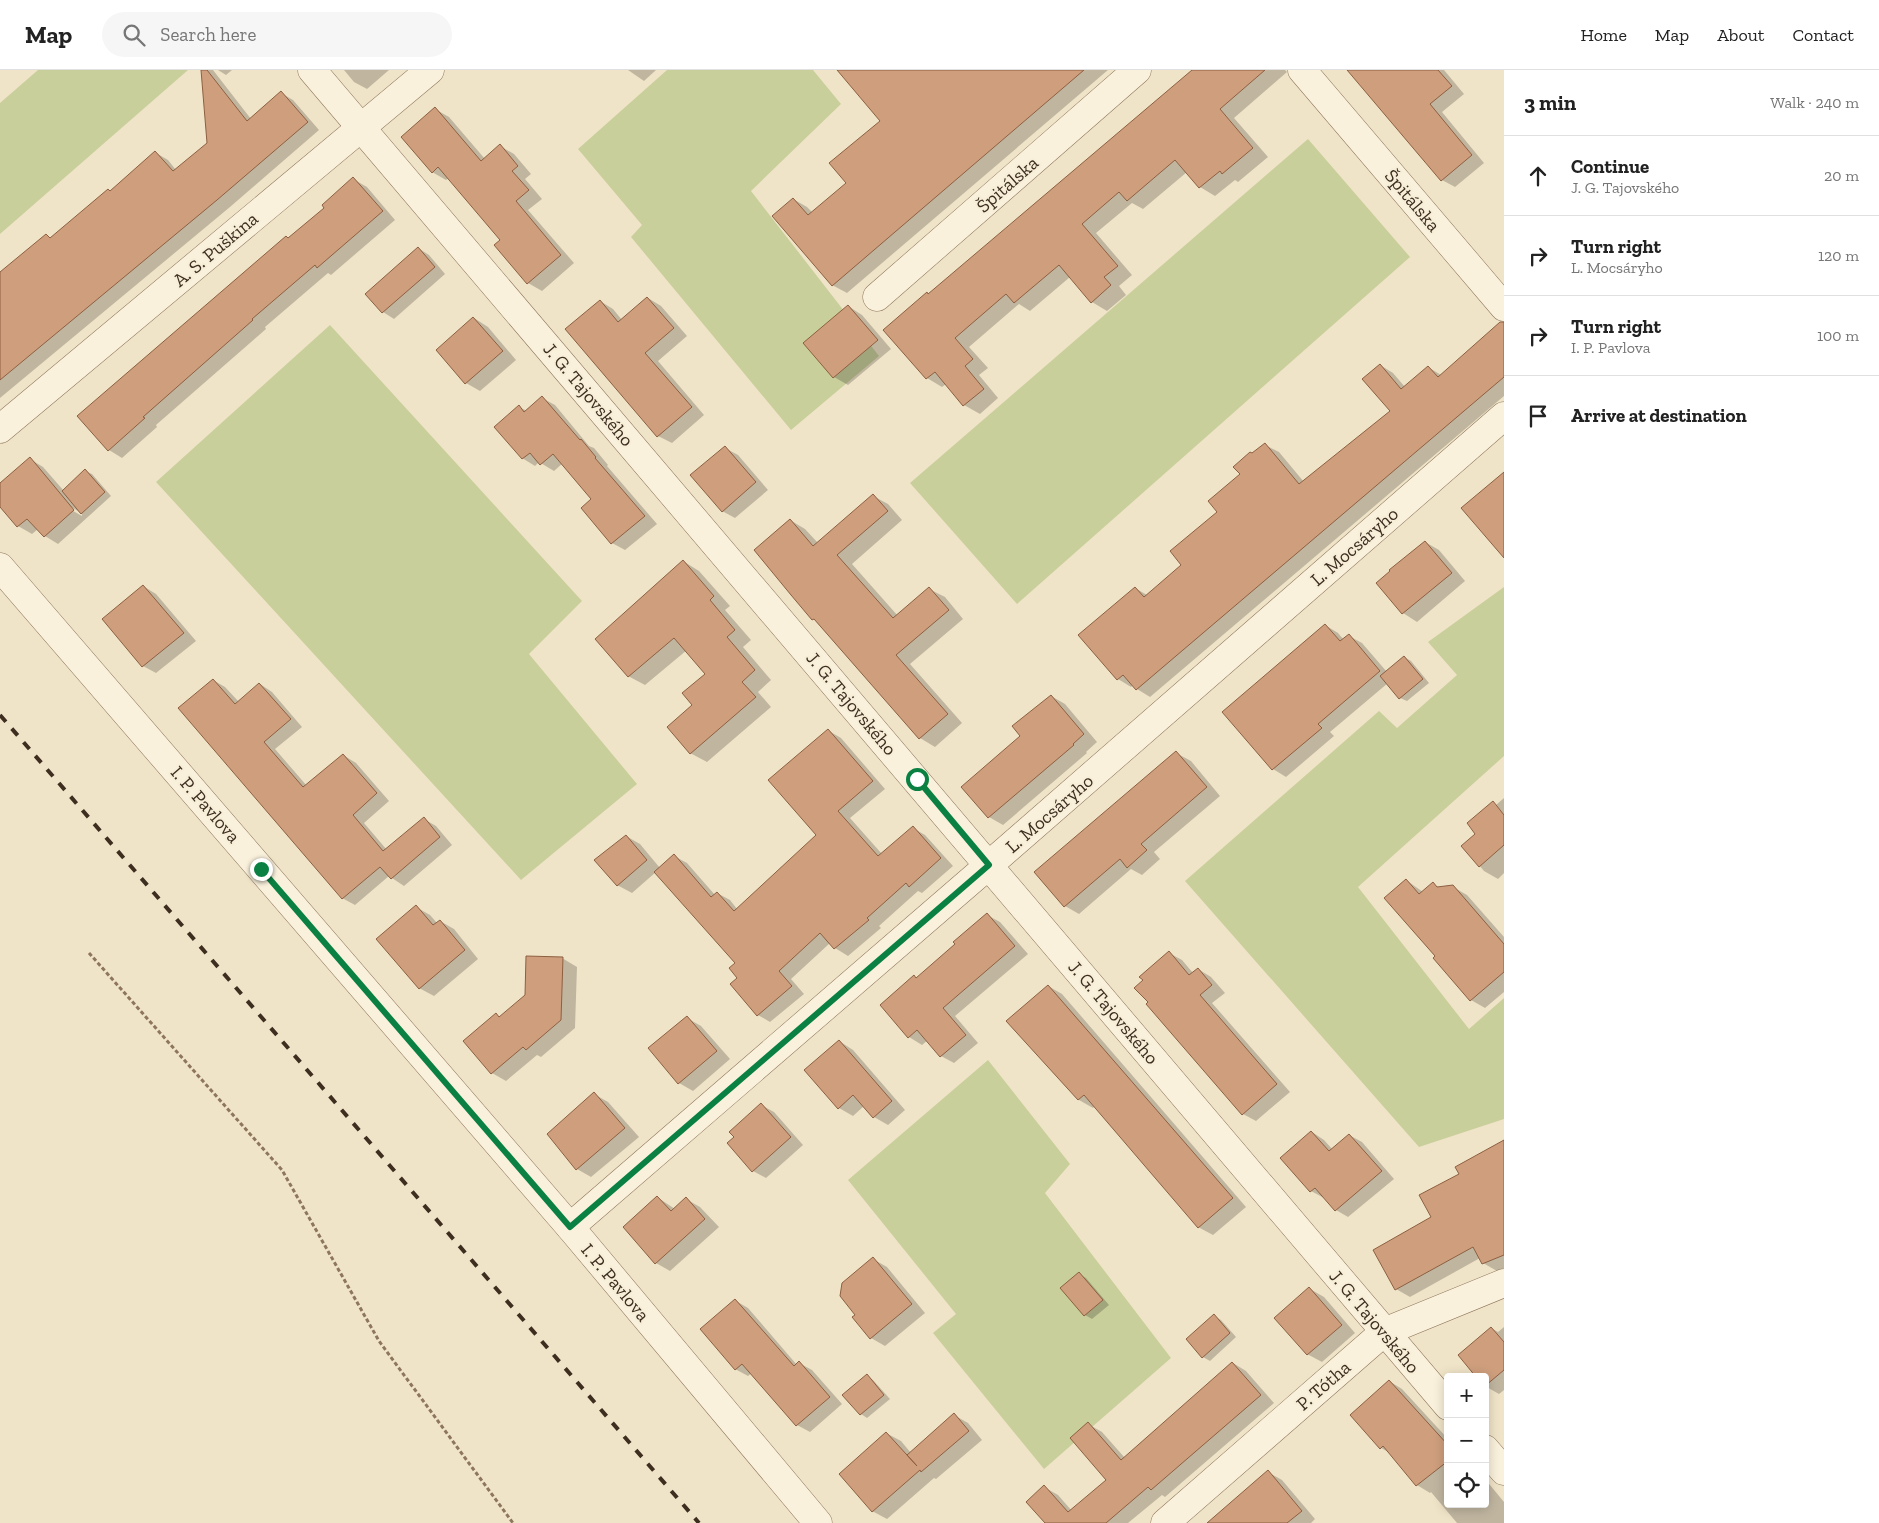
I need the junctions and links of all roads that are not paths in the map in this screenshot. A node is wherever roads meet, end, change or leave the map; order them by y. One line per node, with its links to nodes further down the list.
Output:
1 (312, 70): 5 (street, J. G. Tajovského)
2 (430, 70): 5 (street, A. S. Puškina)
3 (1137, 70): 6 (street, Špitálska)
4 (1302, 70): 7 (street, Špitálska)
5 (362, 127): 9 (street, A. S. Puškina); 11 (street, J. G. Tajovského)
6 (877, 297)
7 (1504, 307)
8 (1504, 416): 11 (street, L. Mocsáryho)
9 (0, 429)
10 (0, 567): 12 (street, I. P. Pavlova)
11 (989, 865): 12 (street, L. Mocsáryho); 14 (street, J. G. Tajovského)
12 (570, 1227): 18 (street, I. P. Pavlova)
13 (1504, 1283): 14 (street, P. Tótha)
14 (1384, 1332): 15 (street, J. G. Tajovského); 19 (street, P. Tótha)
15 (1444, 1401)
16 (1489, 1454): 17 (street)
17 (1504, 1471)
18 (818, 1523)
19 (1165, 1523)

